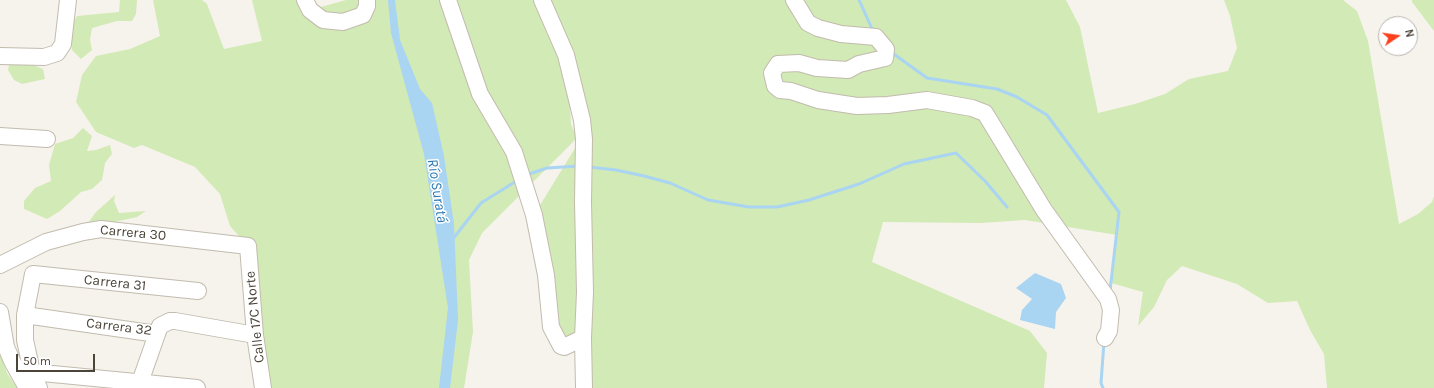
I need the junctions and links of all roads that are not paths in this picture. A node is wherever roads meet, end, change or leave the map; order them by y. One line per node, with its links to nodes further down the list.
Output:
1 (68, 0): 7 (street)
2 (305, 0): 3 (street)
3 (367, 0)
4 (448, 0): 17 (street)
5 (542, 0): 17 (street)
6 (794, 0): 18 (street)
7 (0, 56)
8 (0, 136): 9 (street)
9 (47, 139)
10 (248, 246): 11 (street, Carrera 30); 16 (street, Calle 17C Norte)
11 (0, 265)
12 (198, 291): 14 (street, Carrera 31)
13 (0, 312): 21 (street)
14 (25, 315): 15 (street, Carrera 32); 19 (street)
15 (157, 334): 16 (street, Carrera 32); 20 (street)
16 (255, 334): 24 (street, Calle 17C Norte)
17 (583, 338): 25 (street)
18 (1106, 338)
19 (32, 372): 20 (street); 22 (street)
20 (139, 385): 23 (street)
21 (27, 388)
22 (39, 388)
23 (196, 388)
24 (263, 388)
25 (584, 388)

